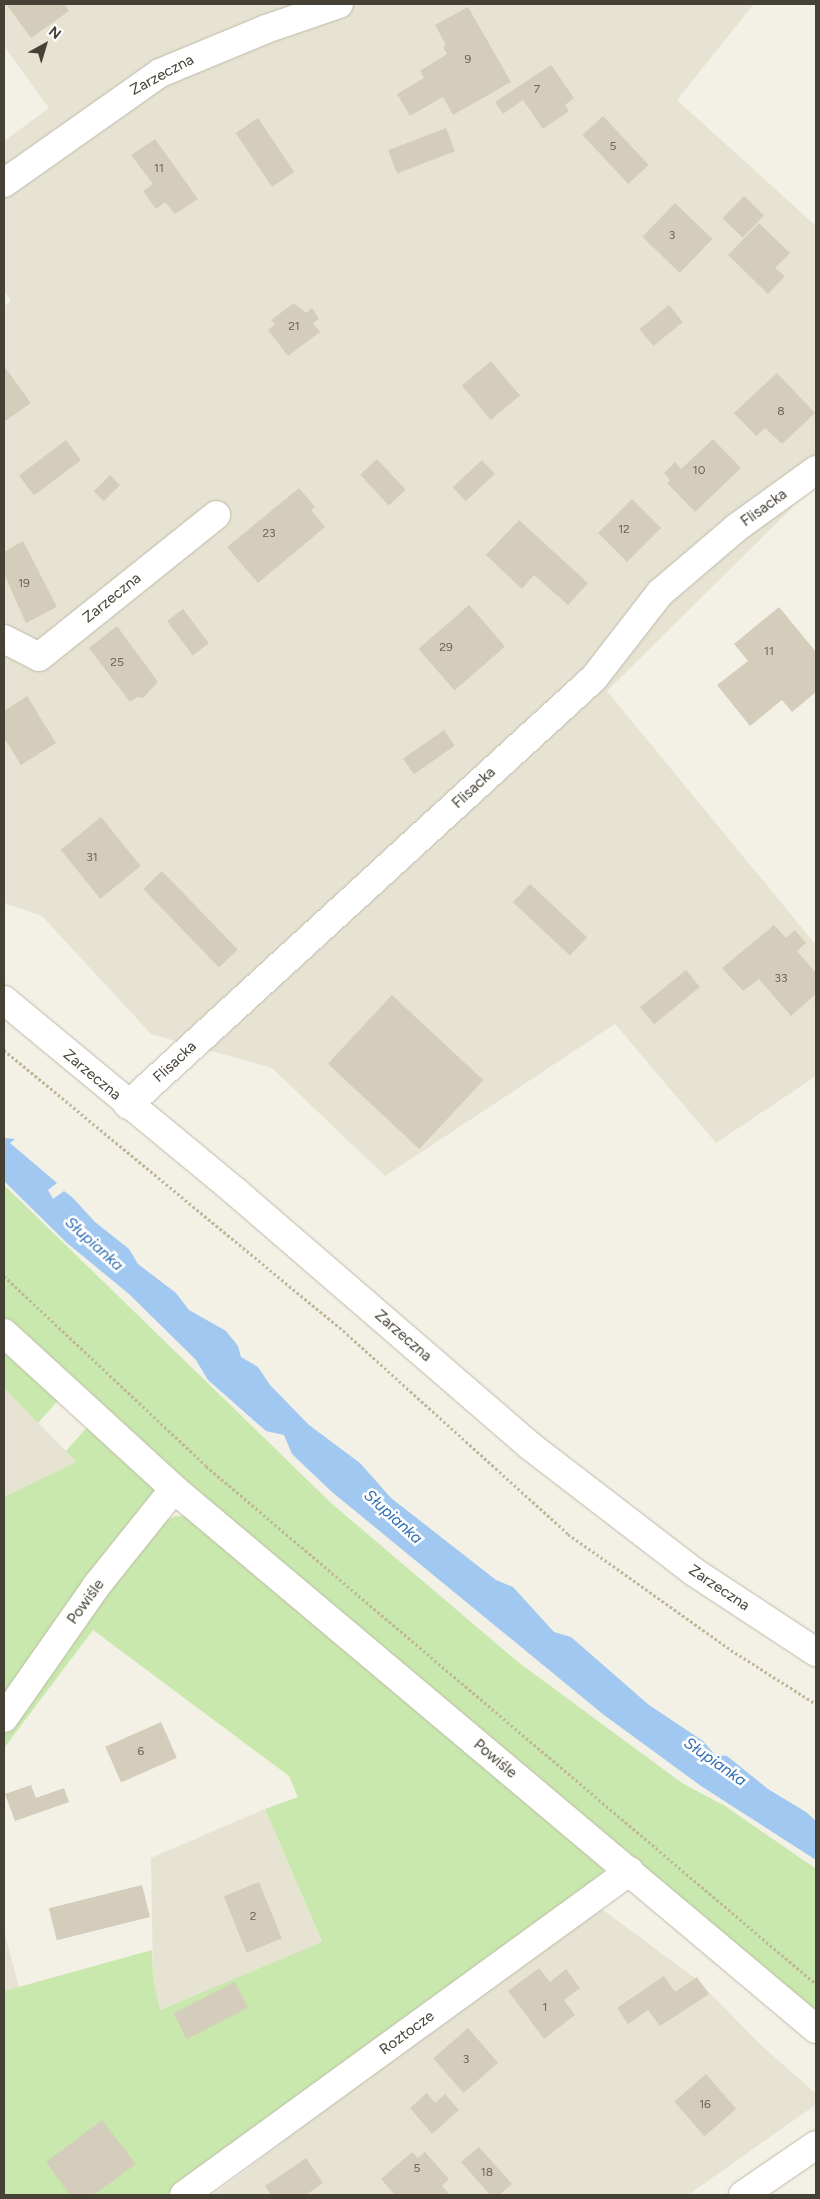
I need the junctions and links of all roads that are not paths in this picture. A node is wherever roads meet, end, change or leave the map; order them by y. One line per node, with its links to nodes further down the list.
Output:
1 (339, 4): 2 (street, Zarzeczna)
2 (4, 183)
3 (816, 470): 7 (street, Flisacka)
4 (216, 515): 5 (street, Zarzeczna)
5 (4, 639)
6 (4, 1000): 7 (street, Zarzeczna)
7 (128, 1105): 10 (street, Zarzeczna)
8 (4, 1333): 9 (street, Powiśle)
9 (174, 1489): 11 (street, Powiśle); 12 (street, Powiśle)
10 (816, 1652)
11 (4, 1718)
12 (630, 1872): 13 (street, Powiśle); 15 (street, Roztocze)
13 (816, 2029)
14 (816, 2146): 16 (street)
15 (184, 2195)
16 (743, 2195)

